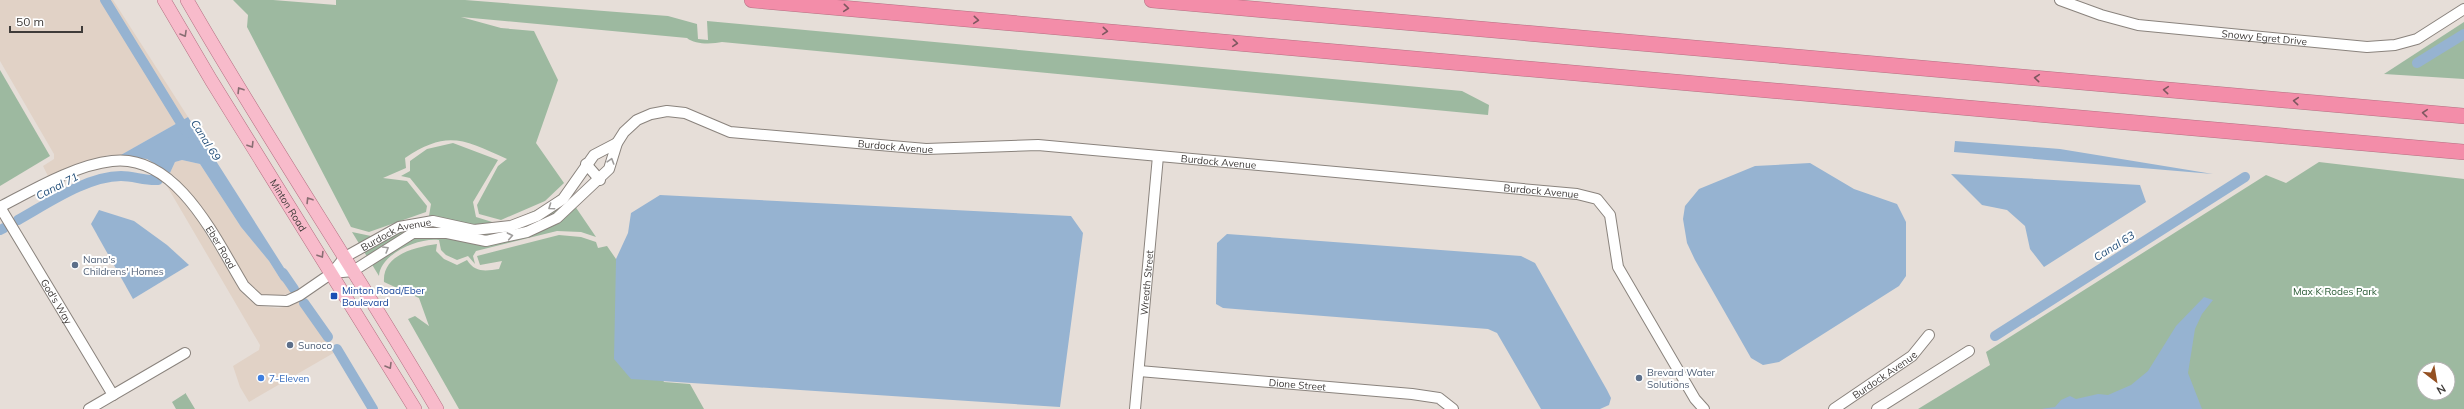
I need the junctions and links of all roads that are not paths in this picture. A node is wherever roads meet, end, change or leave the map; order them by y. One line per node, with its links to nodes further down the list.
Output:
1 (164, 0): 21 (main road, Minton Road, one-way to 21)
2 (187, 0): 19 (main road, Minton Road, one-way to 2)
3 (752, 0): 9 (highway, one-way to 9)
4 (1152, 0): 7 (highway, one-way to 4)
5 (2060, 0): 6 (street, Snowy Egret Drive)
6 (2464, 9)
7 (2464, 116)
8 (617, 142): 10 (street, Burdock Avenue); 11 (street, Burdock Avenue); 12 (street, Burdock Avenue, one-way to 8)
9 (2464, 152)
10 (1158, 156): 25 (street, Wreath Street); 32 (street, Burdock Avenue)
11 (586, 164): 12 (street); 13 (street, Burdock Avenue)
12 (600, 180): 14 (street, Burdock Avenue)
13 (565, 195): 14 (street); 16 (street, Burdock Avenue, one-way to 16)
14 (576, 202): 18 (street, Burdock Avenue)
15 (0, 207): 21 (street, Eber Road); 26 (street, God's Way)
16 (524, 222): 17 (street, Burdock Avenue); 18 (street)
17 (448, 229): 18 (street, Burdock Avenue, one-way to 18); 19 (street, Burdock Avenue); 20 (street, Burdock Avenue, one-way to 17)
18 (527, 232)
19 (345, 257): 20 (main road, Minton Road); 21 (street, Eber Road)
20 (353, 271): 21 (street, Eber Road); 29 (main road, Minton Road)
21 (332, 273): 28 (main road, Minton Road, one-way to 28)
22 (1929, 335): 33 (street, Burdock Avenue)
23 (1969, 351): 34 (street)
24 (185, 352): 26 (street)
25 (1139, 371): 30 (street, Wreath Street); 31 (street, Dione Street)
26 (113, 395): 27 (street)
27 (89, 409)
28 (415, 409)
29 (437, 409)
30 (1135, 409)
31 (1453, 409)
32 (1704, 409)
33 (1834, 409)
34 (1877, 409)

